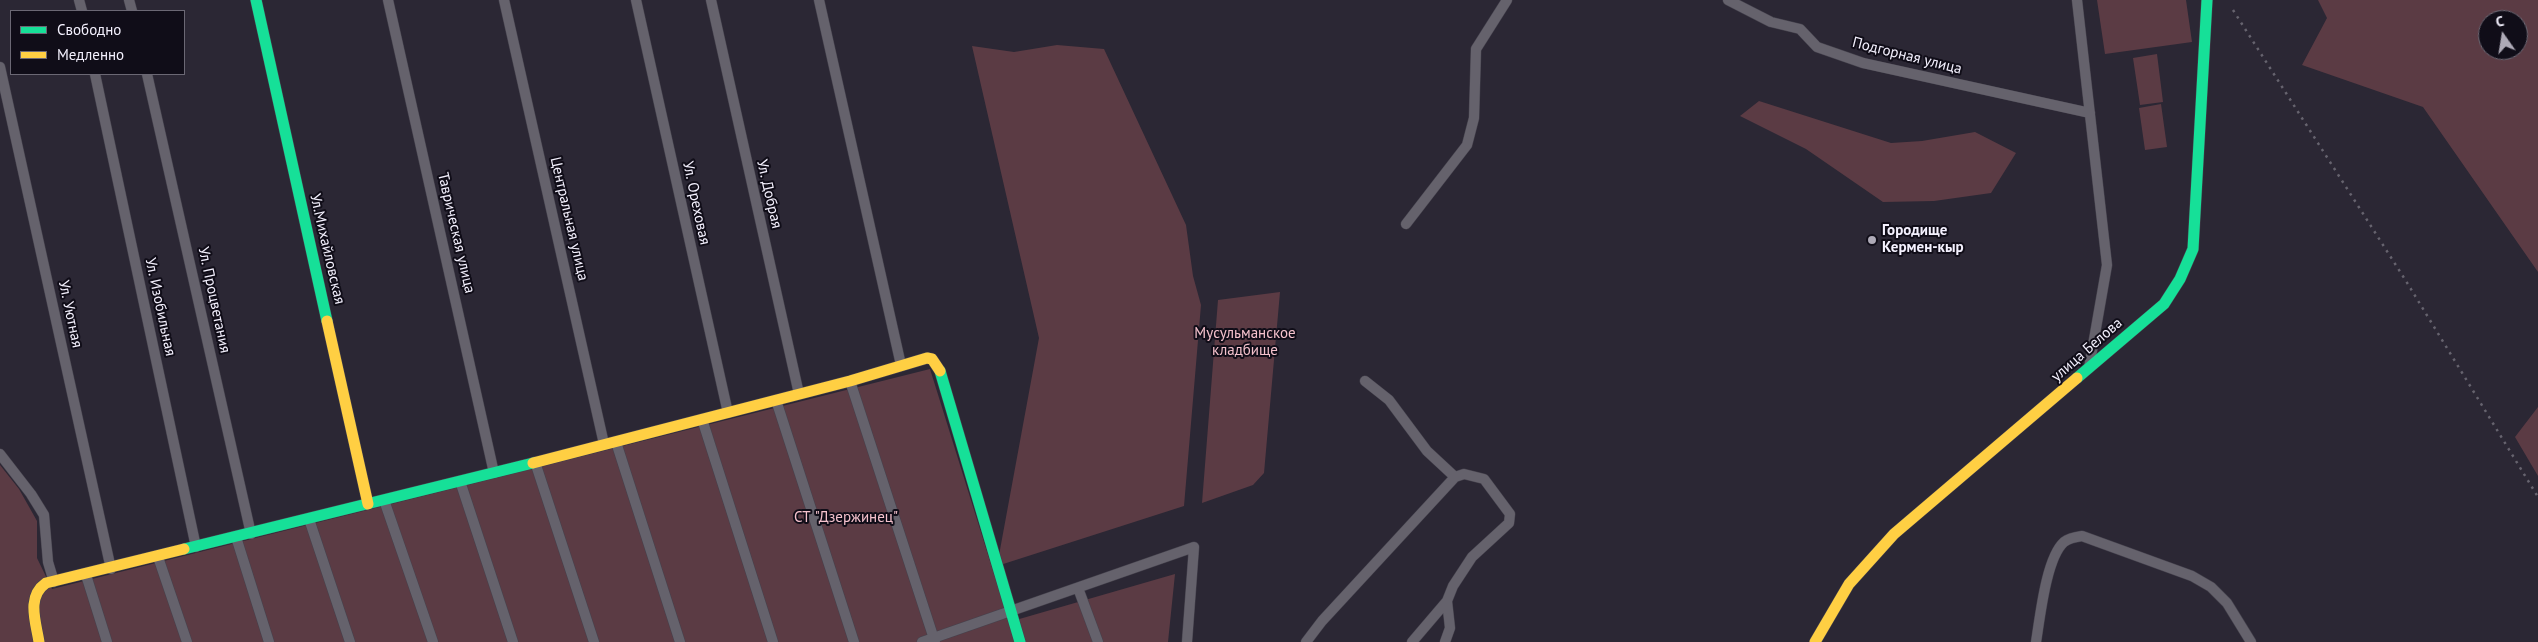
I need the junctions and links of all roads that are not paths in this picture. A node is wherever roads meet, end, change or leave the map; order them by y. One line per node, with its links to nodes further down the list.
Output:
1 (256, 0): 31 (street, Ул.Михайловская)
2 (388, 0): 27 (street, Таврическая улица)
3 (504, 0): 24 (street, Центральная улица)
4 (636, 0): 22 (street, Ул. Ореховая)
5 (711, 0): 20 (street, Ул. Добрая)
6 (819, 0): 16 (street)
7 (1506, 0): 15 (street)
8 (2077, 0): 14 (street)
9 (2207, 0): 17 (street, улица Белова)
10 (1733, 1): 14 (street, Подгорная улица)
11 (0, 67): 37 (street, Ул. Уютная)
12 (95, 75): 35 (street, Ул. Изобильная)
13 (147, 75): 33 (street, Ул. Процветания)
14 (2090, 113): 17 (street)
15 (1406, 224)
16 (901, 365): 18 (street); 42 (street)
17 (2089, 368): 62 (street, улица Белова)
18 (850, 381): 20 (street); 43 (street)
19 (1365, 381): 28 (street)
20 (799, 394): 21 (street)
21 (776, 400): 22 (street); 54 (street)
22 (728, 412): 23 (street)
23 (702, 419): 24 (street); 53 (street)
24 (610, 443): 26 (street); 52 (street, Центральная улица)
25 (0, 454): 39 (street)
26 (536, 462): 27 (street); 51 (street)
27 (494, 472): 29 (street)
28 (1455, 477): 41 (street); 59 (street)
29 (460, 481): 30 (street); 50 (street)
30 (384, 500): 31 (street); 49 (street)
31 (368, 504): 32 (street)
32 (309, 519): 33 (street); 48 (street)
33 (251, 534): 34 (street)
34 (236, 538): 35 (street); 47 (street)
35 (196, 548): 36 (street)
36 (158, 557): 37 (street); 46 (street)
37 (111, 569): 38 (street)
38 (86, 575): 39 (street); 45 (street)
39 (54, 582): 44 (street)
40 (1078, 588): 42 (street); 57 (street); 58 (street)
41 (1447, 601): 60 (street); 61 (street)
42 (1010, 612): 43 (street); 56 (street)
43 (934, 640): 55 (street)
44 (39, 642)
45 (107, 642)
46 (186, 642)
47 (269, 642)
48 (350, 642)
49 (433, 642)
50 (513, 642)
51 (594, 642)
52 (680, 642)
53 (773, 642)
54 (854, 642)
55 (922, 642)
56 (1020, 642)
57 (1098, 642)
58 (1187, 642)
59 (1306, 642)
60 (1412, 642)
61 (1445, 642)
62 (1815, 642)
63 (2036, 642): 64 (street)
64 (2251, 642)

